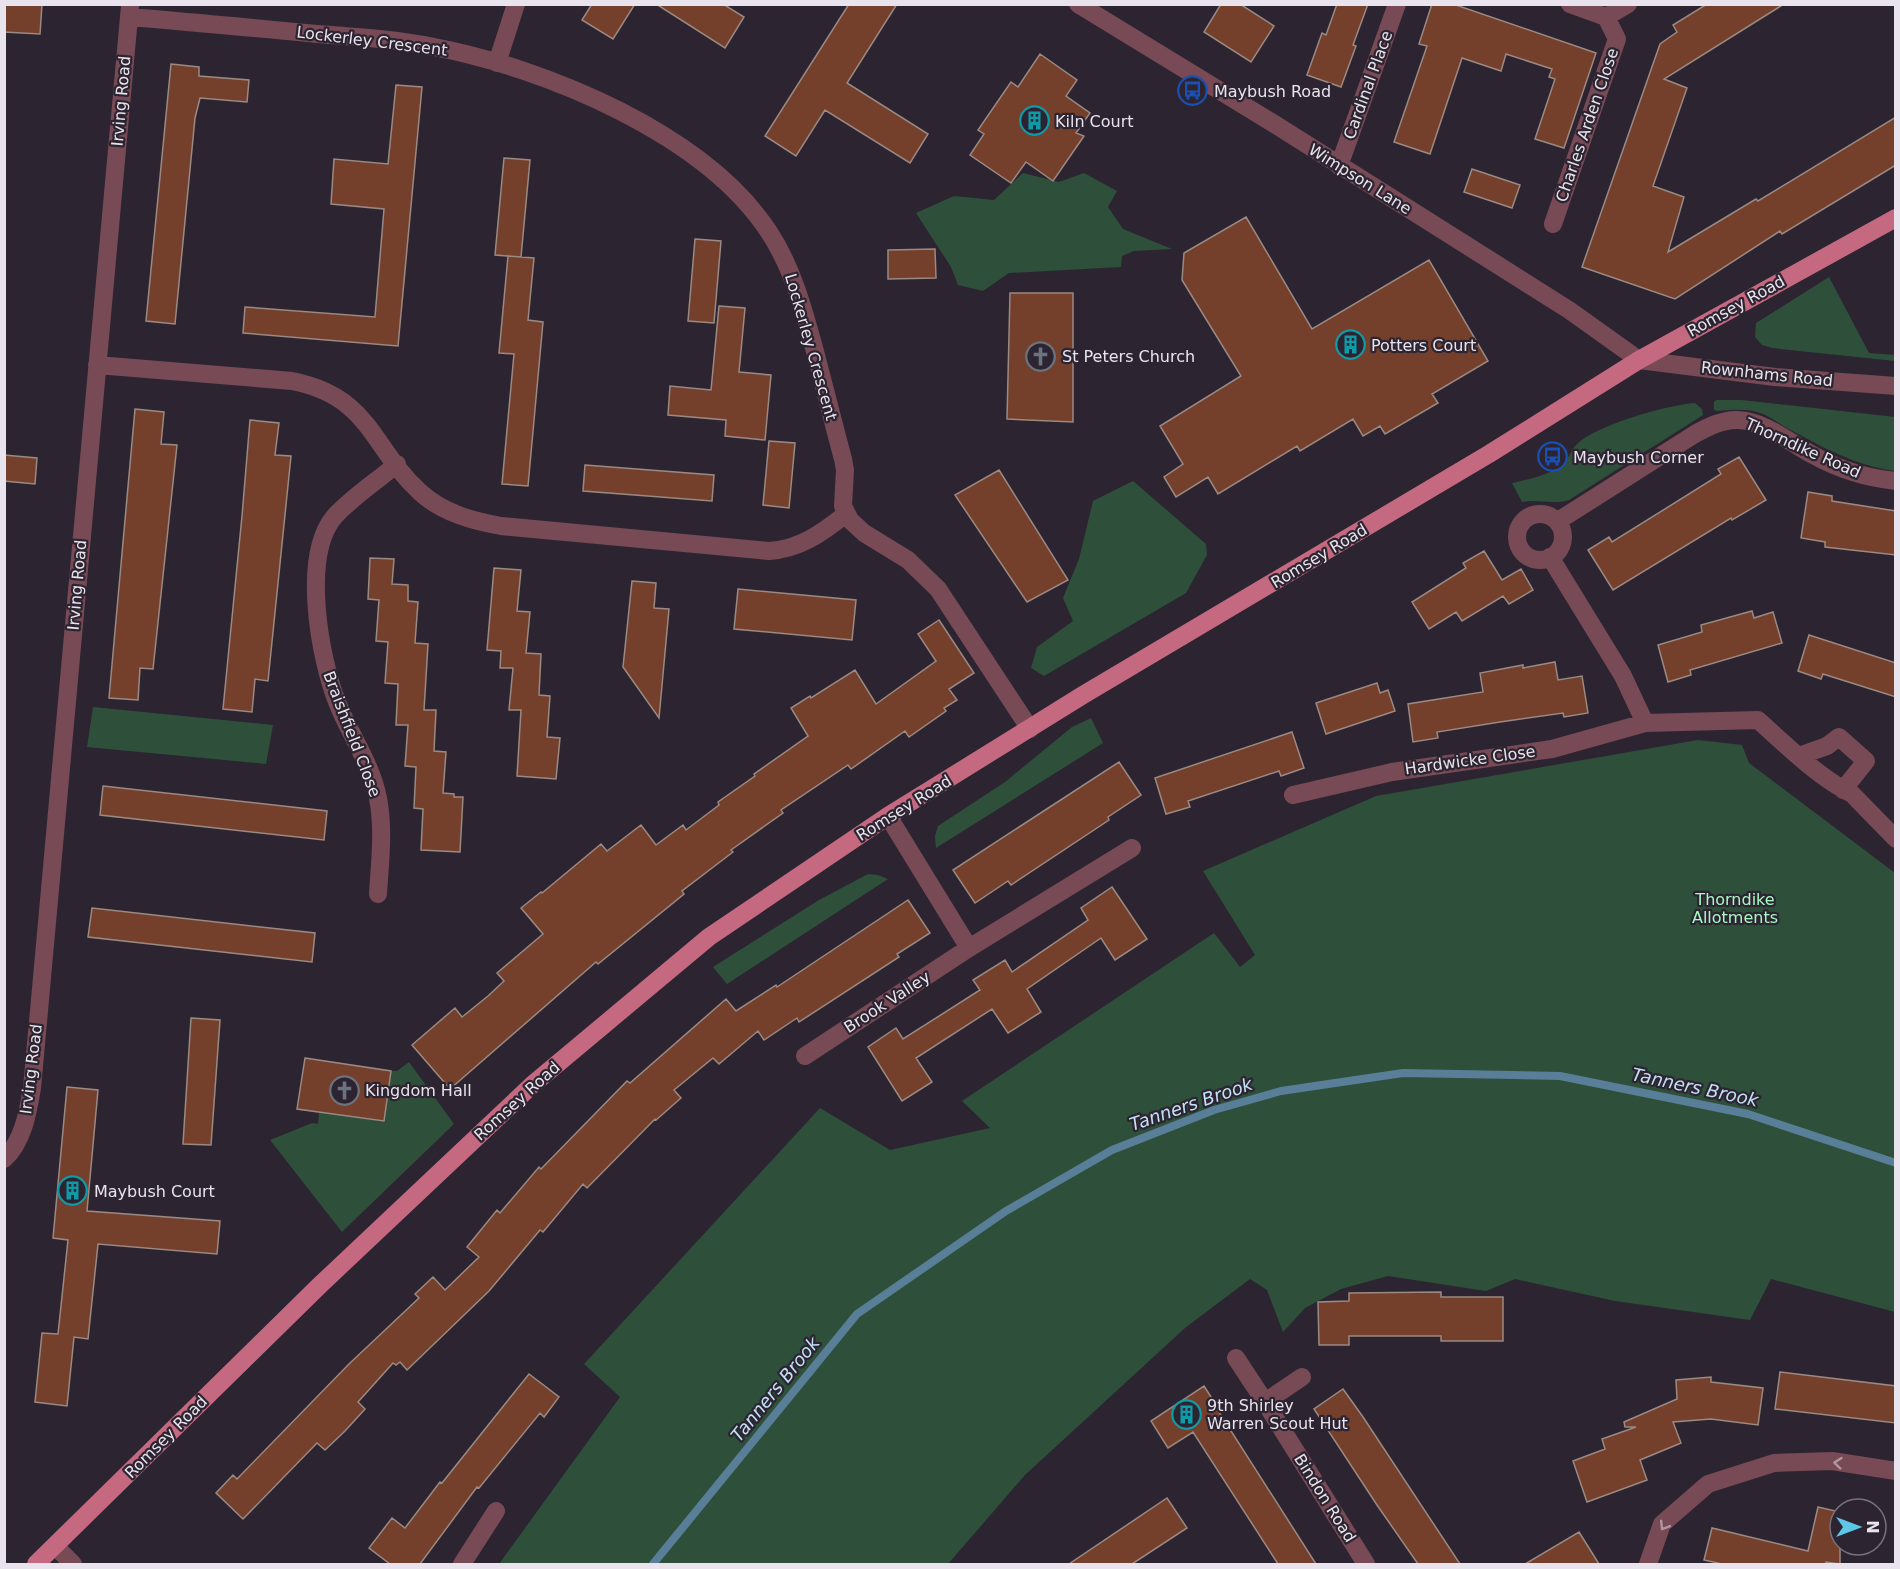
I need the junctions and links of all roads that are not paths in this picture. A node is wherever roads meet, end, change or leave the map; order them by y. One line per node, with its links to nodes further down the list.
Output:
1 (516, 4): 9 (street)
2 (1078, 4): 6 (street, Wimpson Lane)
3 (1397, 4): 10 (street, Cardinal Place)
4 (1570, 4): 8 (street)
5 (1628, 4): 8 (street)
6 (1094, 10): 10 (street, Wimpson Lane)
7 (129, 11): 9 (street, Lockerley Crescent); 14 (street, Irving Road)
8 (1606, 16): 12 (street, Charles Arden Close)
9 (497, 63): 18 (street, Lockerley Crescent)
10 (1339, 166): 13 (street, Wimpson Lane)
11 (1896, 219): 13 (main road, Romsey Road)
12 (1553, 225)
13 (1639, 360): 15 (street, Rownhams Road); 22 (main road, Romsey Road)
14 (97, 365): 16 (street); 32 (street, Irving Road)
15 (1896, 386)
16 (397, 464): 18 (street); 29 (street, Braishfield Close)
17 (1896, 481): 19 (street, Thorndike Road)
18 (846, 514): 22 (street)
19 (1558, 521): 20 (street); 20 (street)
20 (1550, 557): 21 (street)
21 (1646, 723): 23 (street); 25 (street, Hardwicke Close)
22 (1030, 729): 26 (main road, Romsey Road)
23 (1799, 756): 24 (street); 24 (street)
24 (1843, 790): 27 (street)
25 (1293, 795)
26 (888, 816): 30 (street); 38 (main road, Romsey Road)
27 (1896, 839)
28 (1132, 848): 30 (street, Brook Valley)
29 (378, 894)
30 (969, 948): 31 (street, Brook Valley)
31 (805, 1056)
32 (4, 1159)
33 (1236, 1358): 35 (street, Bindon Road)
34 (1302, 1377): 35 (street)
35 (1265, 1402): 42 (street, Bindon Road)
36 (1896, 1471): 43 (street, one-way to 43)
37 (496, 1512): 41 (street)
38 (55, 1546): 39 (main road, Romsey Road); 40 (street)
39 (36, 1564)
40 (74, 1564)
41 (462, 1564)
42 (1366, 1564)
43 (1648, 1564)

